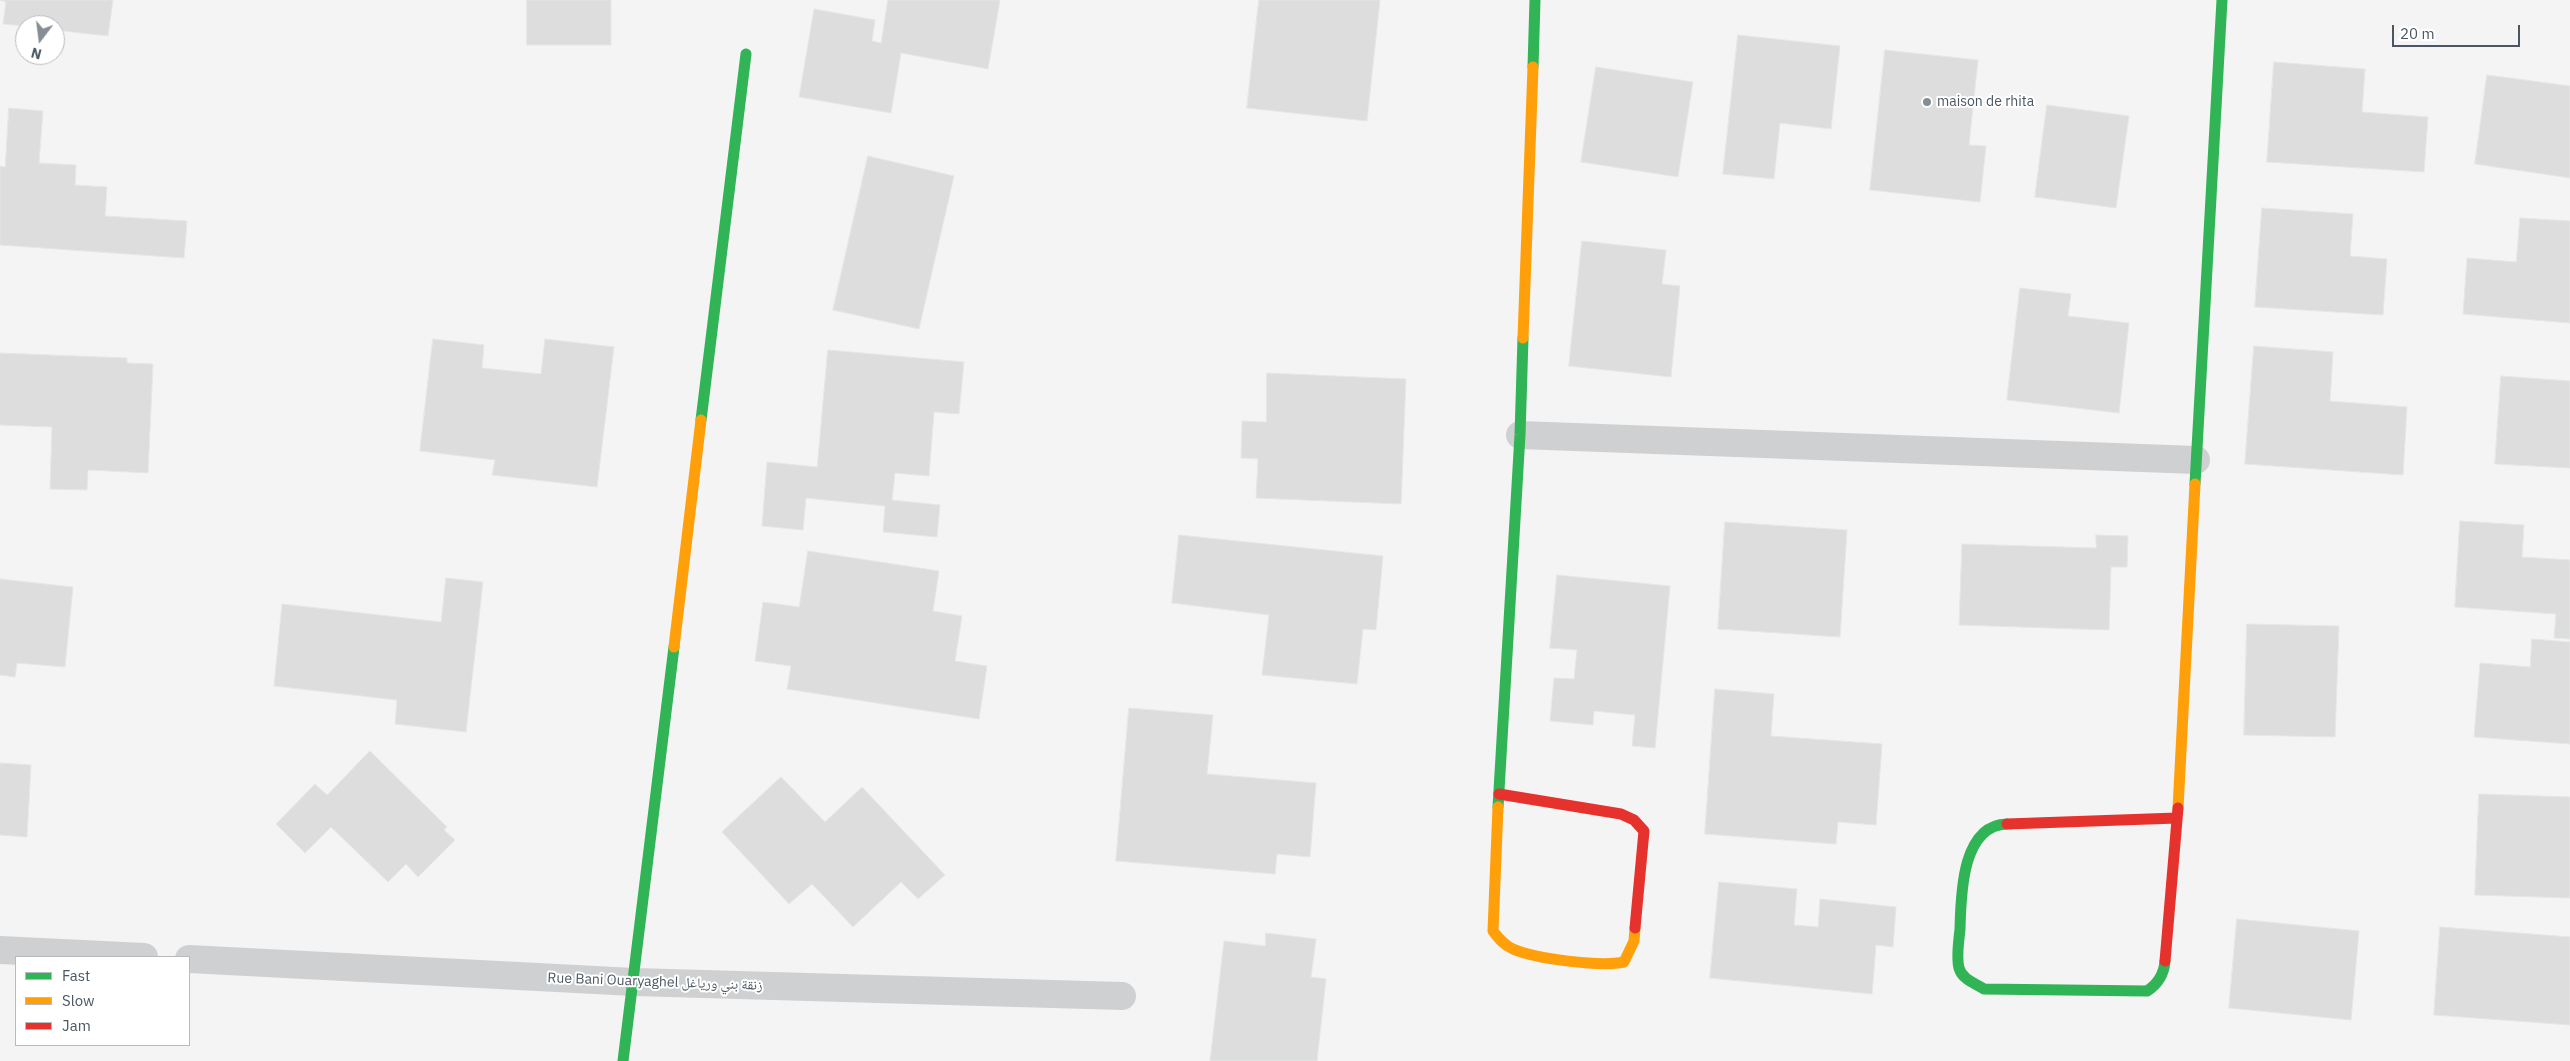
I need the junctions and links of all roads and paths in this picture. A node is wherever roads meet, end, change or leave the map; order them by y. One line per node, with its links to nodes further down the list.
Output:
1 (1535, 0): 4 (street)
2 (2222, 0): 5 (street)
3 (746, 54): 11 (street)
4 (1520, 435): 5 (street); 6 (street)
5 (2196, 460): 7 (street)
6 (1498, 794): 6 (street)
7 (2177, 818): 7 (street)
8 (0, 950): 9 (street)
9 (123, 956)
10 (190, 960): 11 (street, Rue Bani Ouaryaghel زنقة بني ورياغل)
11 (634, 982): 12 (street, Rue Bani Ouaryaghel زنقة بني ورياغل); 13 (street)
12 (1122, 996)
13 (623, 1061)

